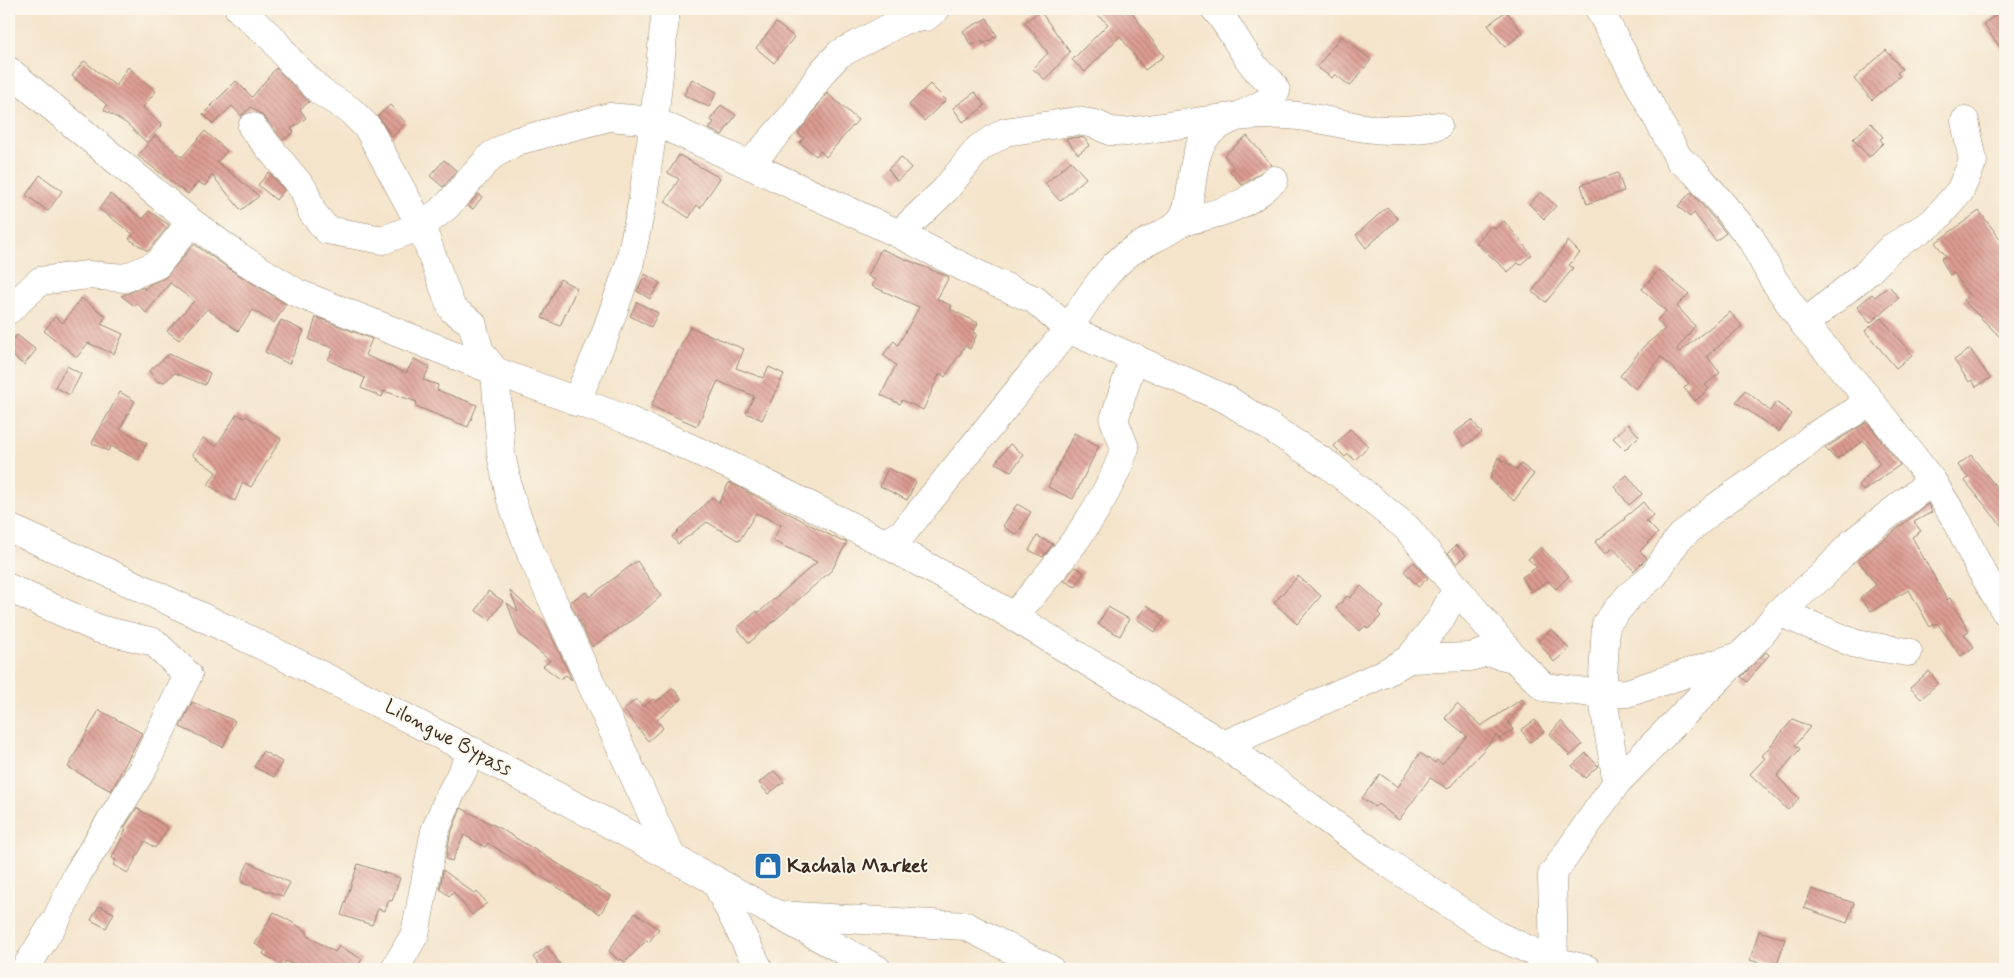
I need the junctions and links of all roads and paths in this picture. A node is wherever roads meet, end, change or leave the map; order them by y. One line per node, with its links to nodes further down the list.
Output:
1 (239, 9): 16 (street)
2 (936, 9): 12 (street)
3 (1215, 9): 7 (street)
4 (1599, 9): 19 (street)
5 (668, 11): 8 (street)
6 (9, 71): 14 (street)
7 (1233, 118): 10 (street); 15 (street); 17 (street)
8 (654, 121): 12 (street); 16 (street); 24 (street)
9 (1965, 121): 19 (street)
10 (1438, 126)
11 (252, 127): 16 (street)
12 (749, 165): 17 (street)
13 (1274, 180): 15 (street)
14 (190, 222): 18 (street); 22 (street)
15 (1178, 224): 20 (street)
16 (420, 226): 22 (street)
17 (899, 234): 20 (street)
18 (9, 310)
19 (1804, 324): 23 (street)
20 (1068, 330): 21 (street); 27 (street)
21 (1134, 357): 29 (street); 32 (street)
22 (495, 371): 24 (street); 41 (street)
23 (1868, 398): 25 (street); 37 (street)
24 (576, 402): 27 (street)
25 (1932, 482): 30 (street); 31 (street)
26 (9, 528): 39 (street, Lilongwe Bypass)
27 (884, 543): 32 (street)
28 (9, 588): 45 (street)
29 (1457, 588): 35 (street); 36 (street)
30 (2005, 611)
31 (1779, 612): 33 (street); 34 (street)
32 (1014, 616): 38 (street)
33 (1908, 652)
34 (1738, 656): 37 (street); 40 (street)
35 (1514, 658): 36 (street); 37 (street)
36 (1409, 659): 38 (street)
37 (1602, 694): 40 (street)
38 (1224, 745): 44 (street)
39 (473, 751): 41 (street, Lilongwe Bypass); 46 (street)
40 (1617, 782): 44 (street)
41 (672, 858): 42 (street, Lilongwe Bypass)
42 (714, 879): 43 (street, Lilongwe Bypass); 47 (street)
43 (778, 915): 48 (street, Lilongwe Bypass); 49 (street)
44 (1552, 965): 50 (street)
45 (25, 969)
46 (395, 969)
47 (759, 969)
48 (877, 969)
49 (1050, 969)
50 (1586, 969)

